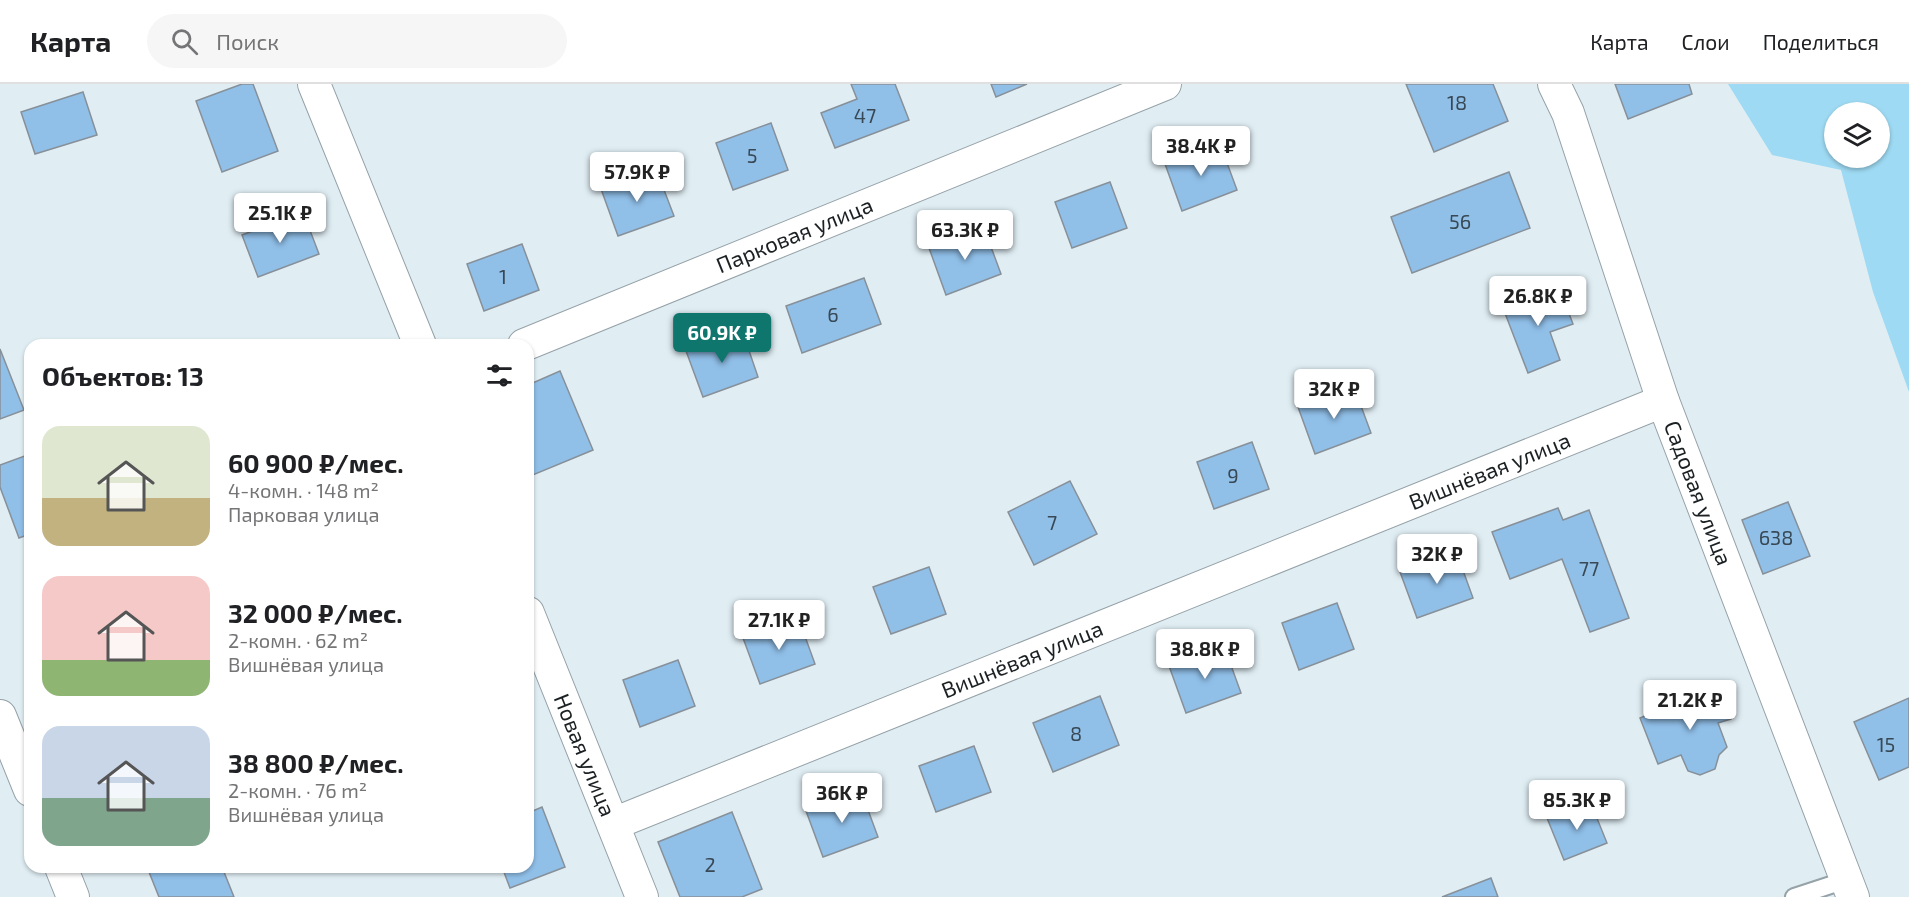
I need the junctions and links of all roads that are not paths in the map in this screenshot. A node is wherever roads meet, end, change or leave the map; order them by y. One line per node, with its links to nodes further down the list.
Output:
1 (314, 84): 4 (street)
2 (1165, 84): 5 (street, Парковая улица)
3 (1554, 84): 6 (street, Садовая улица)
4 (418, 339)
5 (534, 341)
6 (1663, 401): 10 (street, Вишнёвая улица); 12 (street, Садовая улица)
7 (534, 628): 10 (street, Новая улица)
8 (0, 716): 9 (street)
9 (24, 775)
10 (614, 824): 14 (street, Новая улица)
11 (63, 873): 13 (street)
12 (1849, 889): 15 (lane)
13 (73, 897)
14 (642, 897)
15 (1794, 897)

